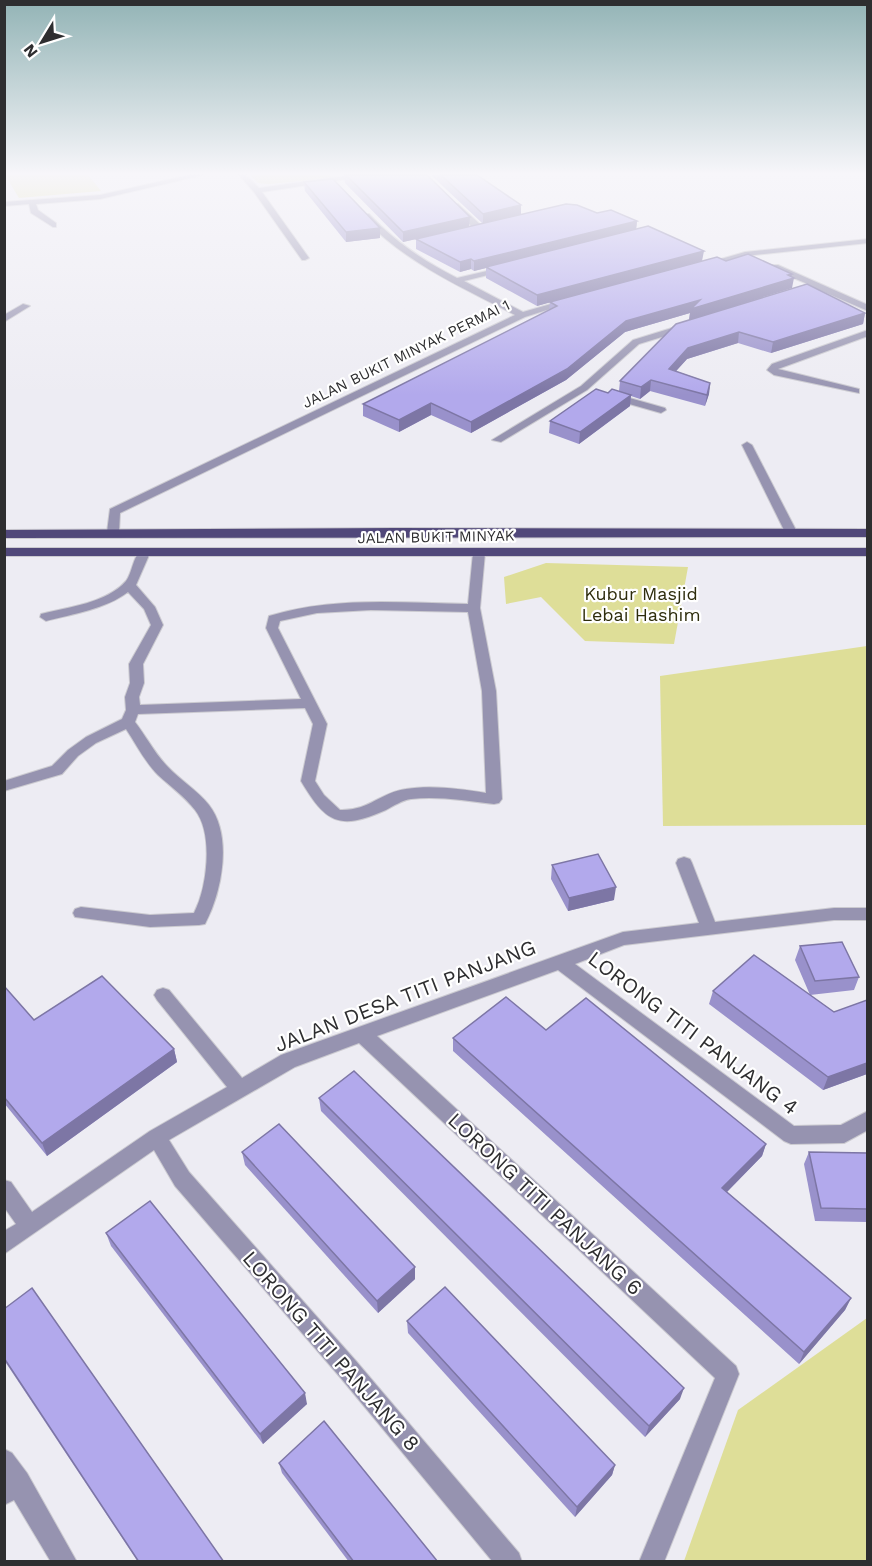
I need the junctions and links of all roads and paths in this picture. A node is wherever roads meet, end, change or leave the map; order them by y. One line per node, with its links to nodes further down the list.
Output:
1 (298, 248): 5 (street)
2 (400, 248): 8 (street)
3 (805, 248): 4 (street)
4 (745, 254): 7 (street); 9 (street)
5 (305, 258)
6 (511, 266): 8 (street)
7 (689, 269)
8 (455, 280): 14 (street)
9 (817, 286): 10 (street); 13 (street)
10 (783, 296)
11 (578, 300): 14 (street, JALAN BUKIT MINYAK PERMAI 1)
12 (26, 306): 15 (street)
13 (867, 308)
14 (522, 315): 25 (street, JALAN BUKIT MINYAK PERMAI 1)
15 (4, 318)
16 (704, 321): 18 (street)
17 (867, 333): 20 (street)
18 (584, 388): 19 (street); 23 (street)
19 (595, 391)
20 (856, 391)
21 (606, 394): 22 (street)
22 (661, 410)
23 (497, 440)
24 (747, 445): 29 (street)
25 (113, 532): 28 (main road, JALAN BUKIT MINYAK); 29 (main road, JALAN BUKIT MINYAK)
26 (835, 533): 27 (main road, JALAN BUKIT MINYAK); 29 (main road, JALAN BUKIT MINYAK); 32 (main road)
27 (867, 533)
28 (4, 534)
29 (792, 534): 31 (main road)
30 (4, 552): 34 (main road, JALAN BUKIT MINYAK)
31 (801, 552): 32 (main road, JALAN BUKIT MINYAK); 35 (main road, JALAN BUKIT MINYAK)
32 (848, 552): 33 (main road, JALAN BUKIT MINYAK)
33 (867, 552)
34 (144, 553): 35 (main road, JALAN BUKIT MINYAK); 36 (street)
35 (479, 553): 37 (street)
36 (130, 585): 38 (street); 40 (street)
37 (474, 608): 39 (street); 39 (street)
38 (46, 617)
39 (309, 703): 40 (street)
40 (130, 716): 41 (street); 43 (street)
41 (6, 788)
42 (684, 863): 45 (street)
43 (81, 914)
44 (867, 914): 45 (street, JALAN DESA TITI PANJANG)
45 (710, 929): 46 (street, JALAN DESA TITI PANJANG)
46 (560, 962): 48 (street, JALAN DESA TITI PANJANG); 50 (street, LORONG TITI PANJANG 4)
47 (163, 995): 49 (street)
48 (362, 1034): 49 (street, JALAN DESA TITI PANJANG); 59 (street, LORONG TITI PANJANG 6)
49 (240, 1089): 51 (street, JALAN DESA TITI PANJANG)
50 (867, 1119)
51 (157, 1137): 53 (street, JALAN DESA TITI PANJANG); 58 (street, LORONG TITI PANJANG 8)
52 (4, 1190): 53 (street)
53 (29, 1225): 54 (street, JALAN DESA TITI PANJANG)
54 (4, 1244)
55 (4, 1461): 56 (street)
56 (11, 1487): 57 (street)
57 (65, 1562)
58 (510, 1562)
59 (651, 1562)

